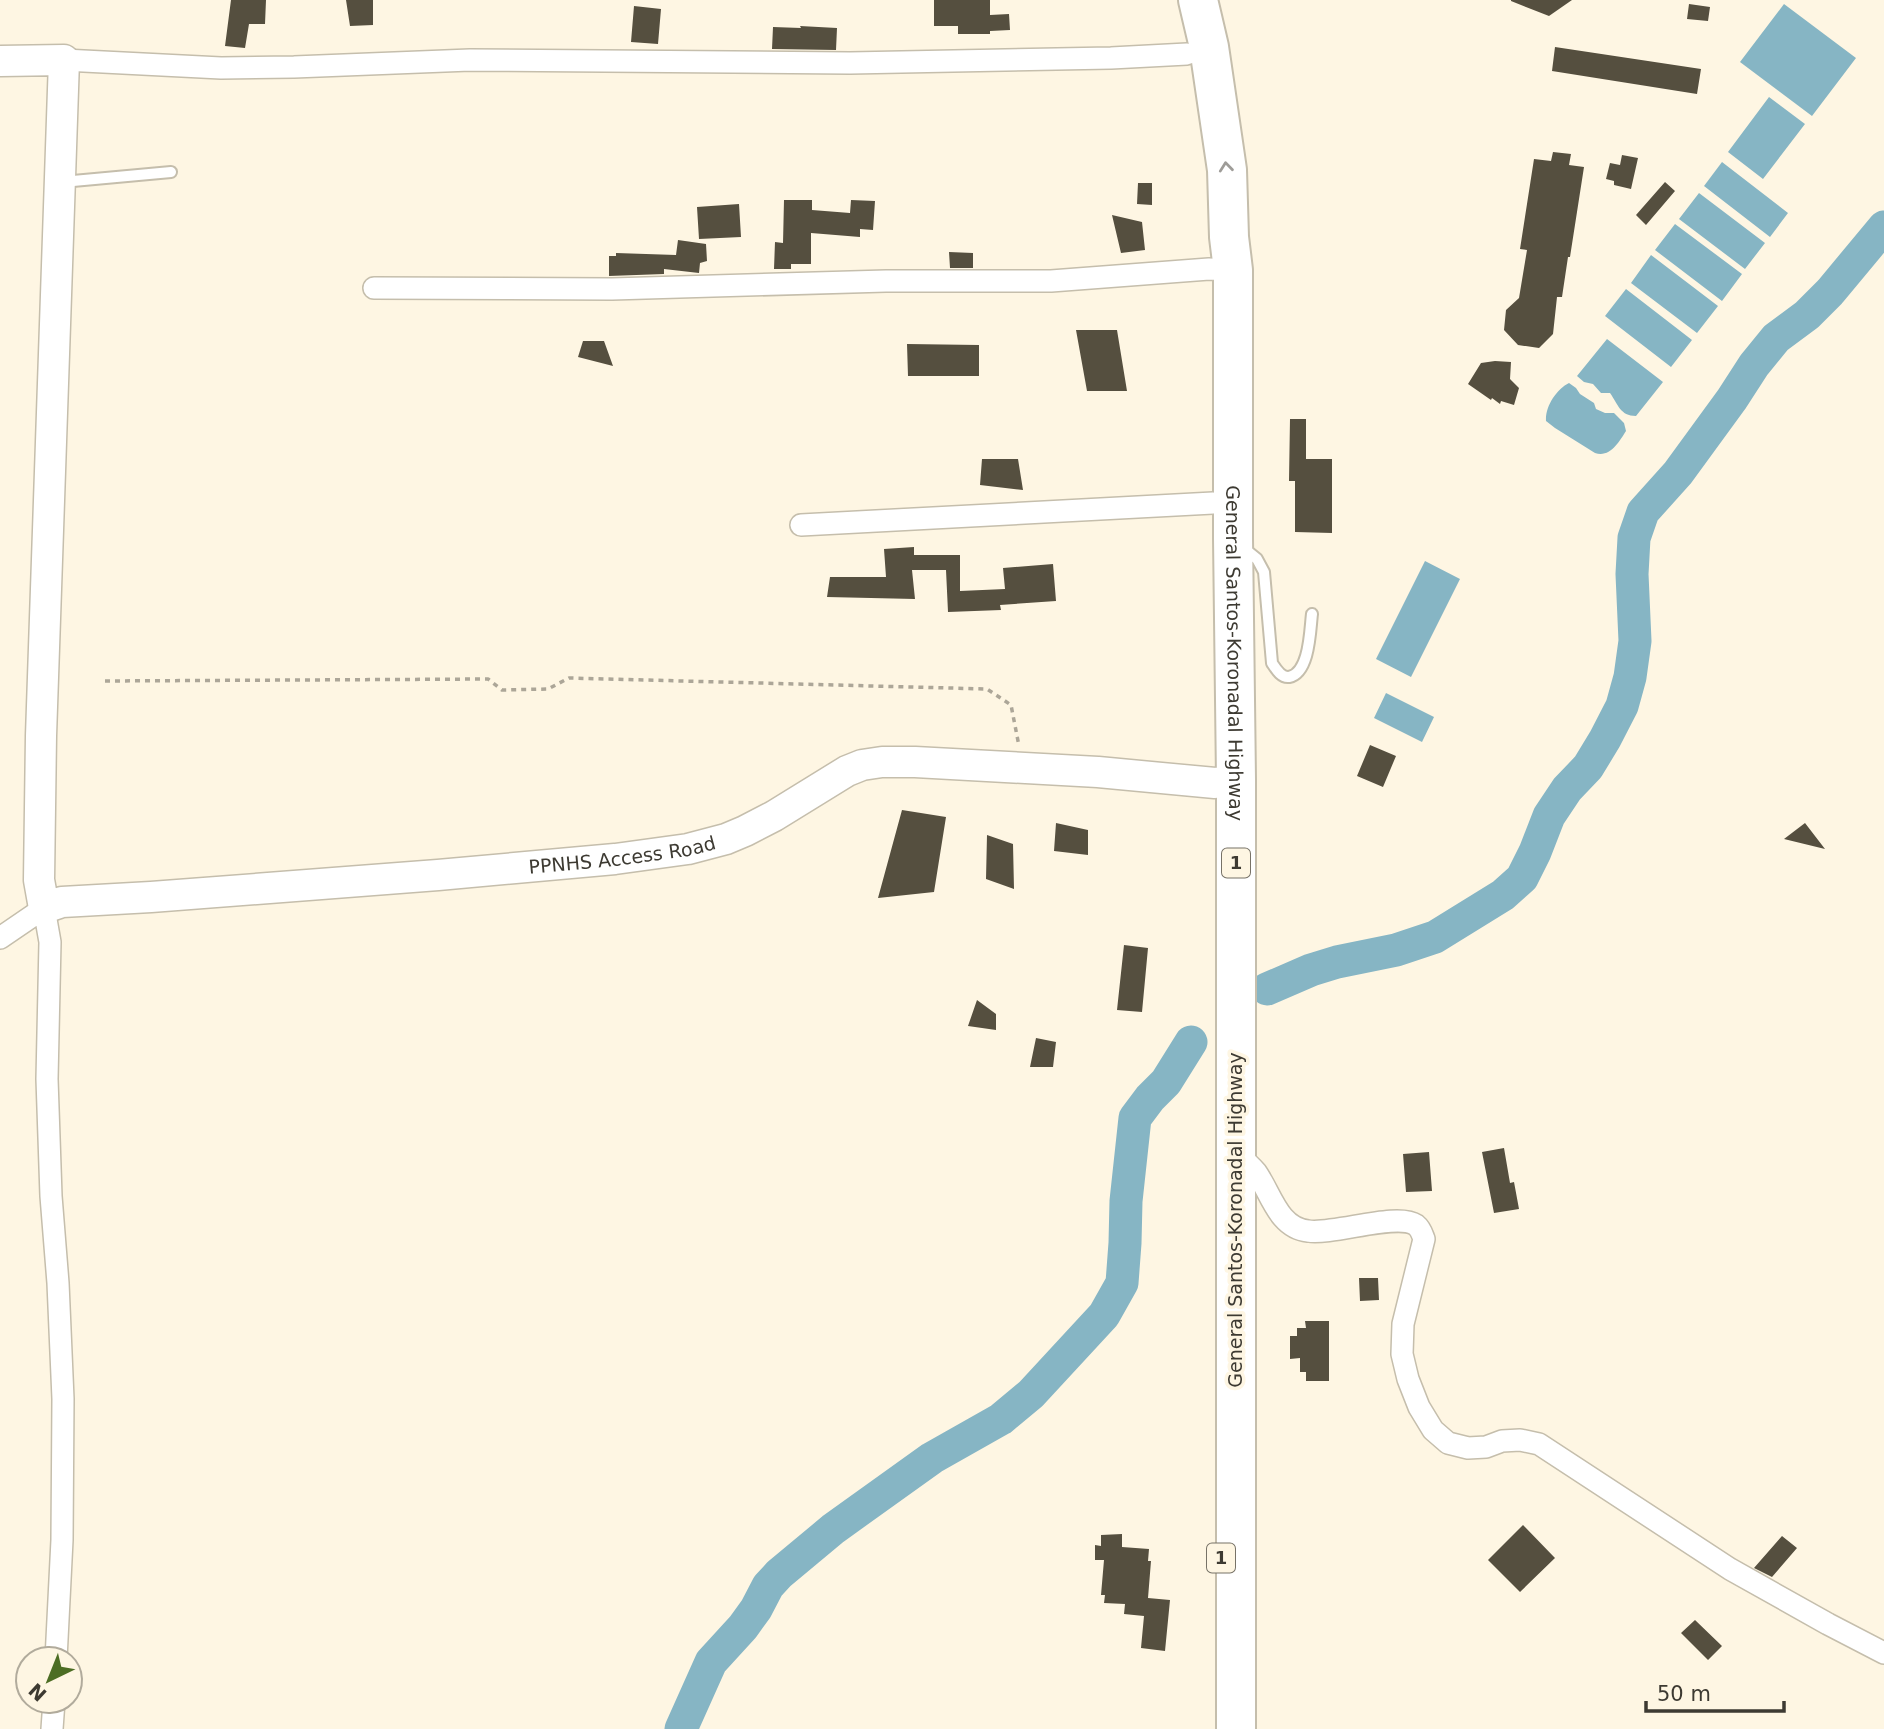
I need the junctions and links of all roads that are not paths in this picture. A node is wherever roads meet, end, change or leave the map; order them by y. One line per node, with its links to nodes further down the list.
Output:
1 (1175, 0): 3 (highway, General Santos-Koronadal Highway / 1)
2 (1198, 0): 8 (highway, General Santos-Koronadal Highway / 1, one-way to 2)
3 (1186, 54): 4 (street); 8 (highway, General Santos-Koronadal Highway / 1)
4 (64, 60): 5 (street); 7 (street)
5 (0, 61)
6 (170, 172): 7 (lane)
7 (59, 182): 15 (street)
8 (1221, 270): 9 (street); 10 (highway, General Santos-Koronadal Highway / 1); 12 (highway, General Santos-Koronadal Highway / 1)
9 (374, 288)
10 (1213, 503): 11 (street); 14 (highway, General Santos-Koronadal Highway / 1)
11 (801, 525)
12 (1233, 538): 13 (lane); 14 (highway, General Santos-Koronadal Highway / 1)
13 (1312, 614)
14 (1226, 781): 15 (street, PPNHS Access Road); 17 (highway, General Santos-Koronadal Highway / 1); 20 (highway, General Santos-Koronadal Highway / 1)
15 (44, 908): 16 (street, PPNHS Access Road); 18 (street)
16 (0, 938)
17 (1235, 1151): 19 (street); 21 (highway, General Santos-Koronadal Highway / 1)
18 (57, 1645)
19 (1884, 1653)
20 (1220, 1729)
21 (1236, 1729)

